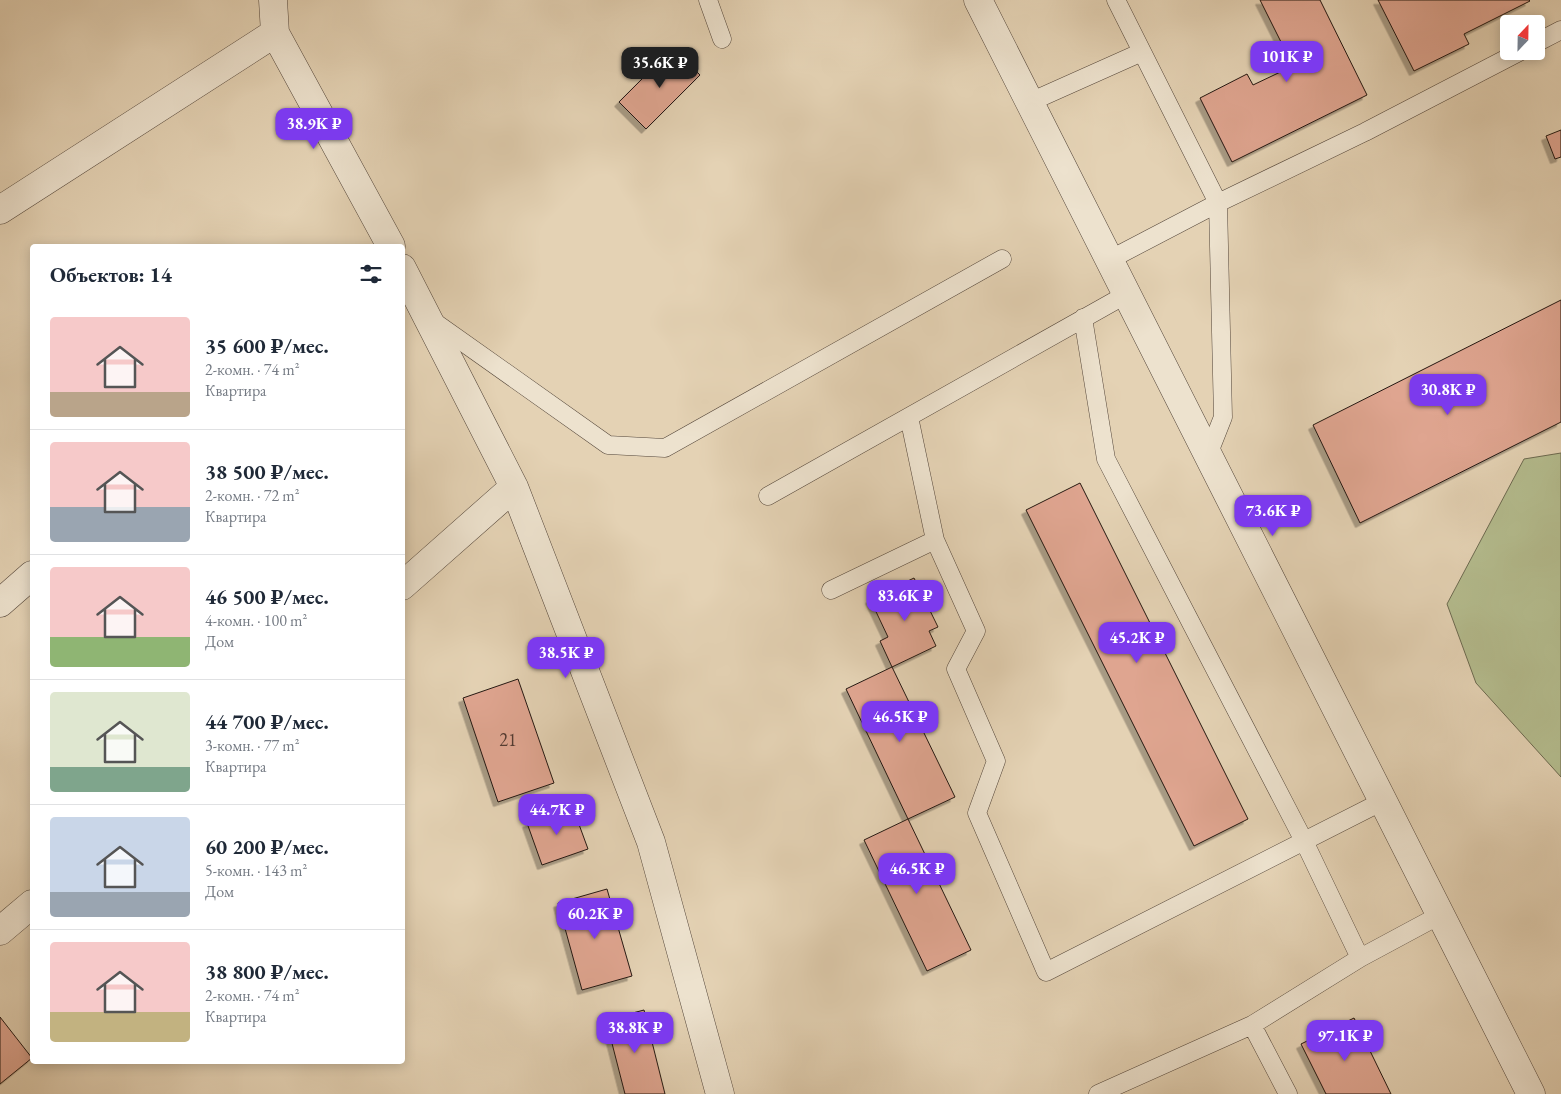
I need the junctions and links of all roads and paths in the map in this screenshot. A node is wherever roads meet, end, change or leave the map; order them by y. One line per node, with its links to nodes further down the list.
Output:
1 (273, 0): 6 (street)
2 (708, 0): 8 (lane)
3 (978, 0): 11 (street)
4 (1116, 0): 9 (lane)
5 (1561, 30): 7 (lane)
6 (275, 33): 13 (street); 14 (street)
7 (1545, 38)
8 (722, 39)
9 (1142, 52): 11 (lane); 12 (lane)
10 (1504, 60): 12 (lane)
11 (1030, 102): 16 (street)
12 (1218, 203): 16 (lane); 22 (lane)
13 (0, 210)
14 (390, 244)
15 (1002, 259): 19 (lane)
16 (1109, 260): 18 (street)
17 (405, 274): 19 (street)
18 (1127, 294): 20 (lane); 22 (street)
19 (428, 318): 23 (street)
20 (1083, 318): 21 (lane); 31 (lane)
21 (909, 417): 24 (lane); 25 (lane)
22 (1208, 455): 30 (street)
23 (514, 487): 27 (street); 37 (street)
24 (768, 496)
25 (935, 540): 28 (lane); 31 (lane)
26 (30, 577): 29 (street)
27 (405, 583)
28 (831, 590)
29 (0, 603)
30 (1383, 801): 31 (lane); 33 (street)
31 (1304, 841): 35 (lane)
32 (30, 906): 34 (street)
33 (1440, 915): 35 (lane); 40 (street)
34 (0, 931)
35 (1360, 958): 36 (lane)
36 (1252, 1025): 38 (lane); 39 (lane)
37 (720, 1094)
38 (1098, 1094)
39 (1288, 1094)
40 (1531, 1094)

